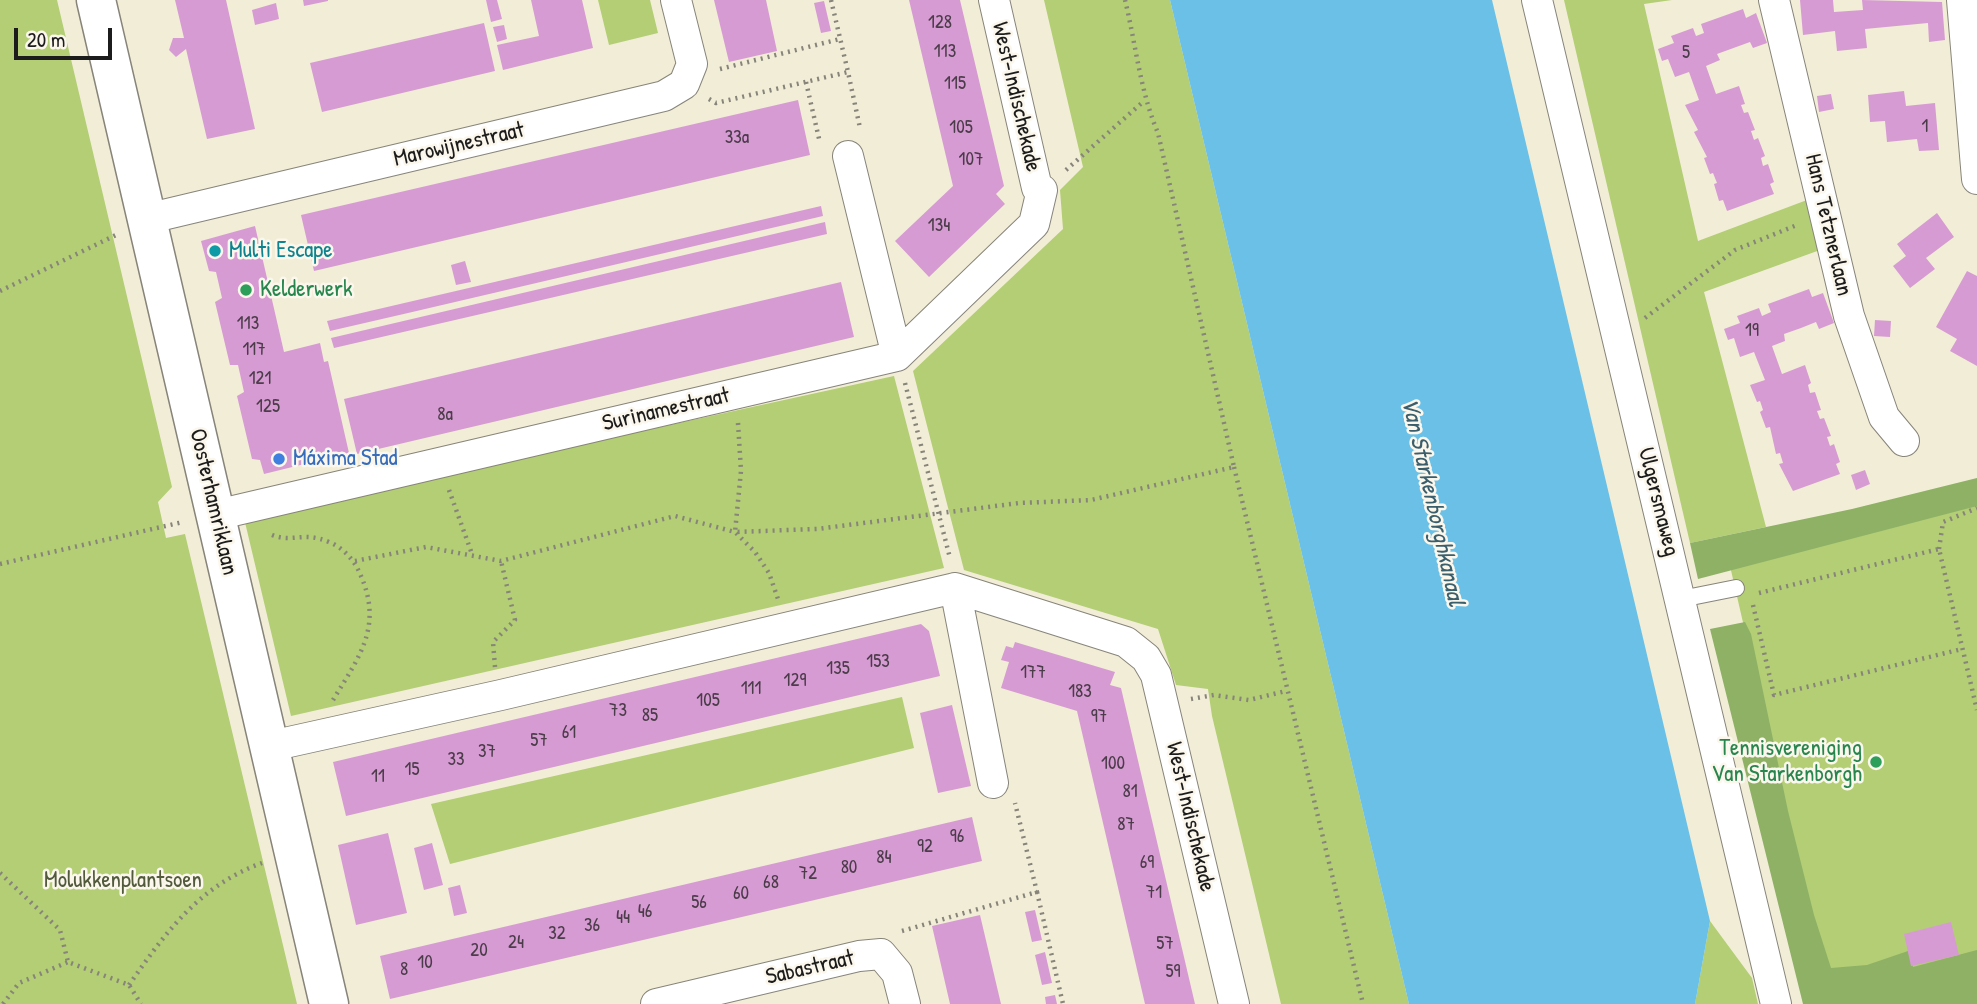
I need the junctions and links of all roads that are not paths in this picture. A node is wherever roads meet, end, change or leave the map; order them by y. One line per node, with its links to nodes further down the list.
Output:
1 (96, 0): 9 (street, Oosterhamriklaan)
2 (676, 0): 9 (street, Marowijnestraat)
3 (994, 0): 10 (street, West-Indischekade)
4 (1537, 0): 15 (street, Ulgersmaweg)
5 (1774, 0): 11 (street, Hans Tetznerlaan)
6 (1962, 0): 8 (street)
7 (848, 156): 10 (street)
8 (1977, 179)
9 (146, 219): 12 (street, Oosterhamriklaan)
10 (897, 356): 12 (street, Surinamestraat)
11 (1904, 441)
12 (216, 515): 16 (street, Oosterhamriklaan)
13 (1736, 587): 15 (lane)
14 (955, 588): 16 (street); 17 (street); 21 (street, West-Indischekade)
15 (1681, 599): 22 (street, Ulgersmaweg)
16 (271, 746): 18 (street, Oosterhamriklaan)
17 (993, 783)
18 (329, 1004)
19 (656, 1004): 20 (street, Sabastraat)
20 (905, 1004)
21 (1234, 1004)
22 (1776, 1004)

